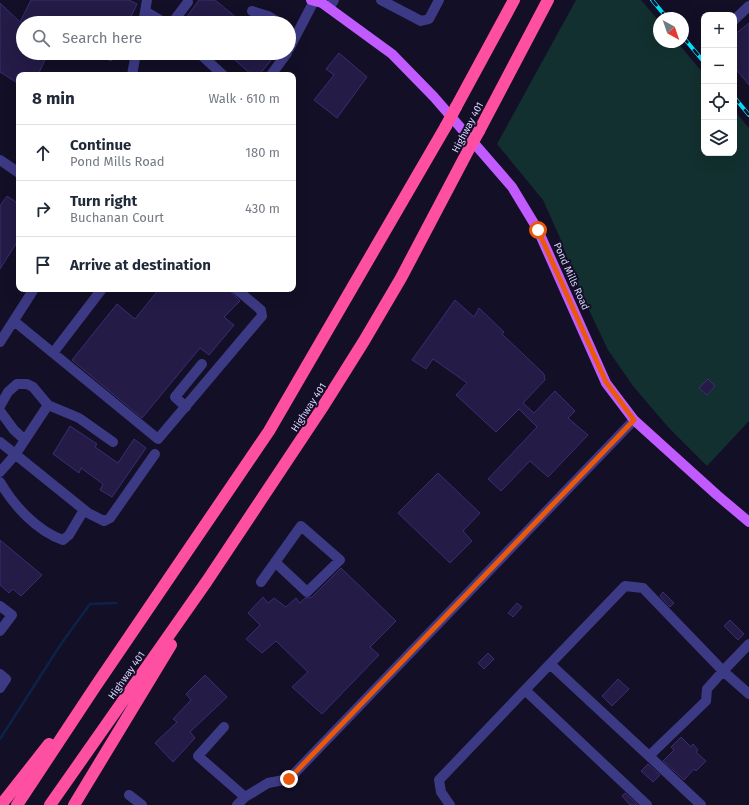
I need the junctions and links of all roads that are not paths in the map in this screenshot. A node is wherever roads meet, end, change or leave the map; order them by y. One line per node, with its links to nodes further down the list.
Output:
1 (147, 0): 10 (street)
2 (381, 0): 3 (street)
3 (439, 0)
4 (514, 0): 56 (highway, Highway 401, bridge)
5 (548, 0): 48 (highway, Highway 401, bridge)
6 (313, 1): 8 (main road, Pond Mills Road); 17 (street)
7 (188, 2): 14 (street)
8 (331, 4): 37 (main road, Pond Mills Road)
9 (749, 6): 16 (street)
10 (145, 10): 12 (street); 13 (street)
11 (252, 11): 15 (street)
12 (144, 16)
13 (154, 16)
14 (177, 16)
15 (268, 16)
16 (737, 17)
17 (296, 27)
18 (135, 60): 21 (street)
19 (207, 60): 22 (street)
20 (282, 60): 23 (street)
21 (133, 72)
22 (220, 72)
23 (273, 72)
24 (0, 160): 25 (street)
25 (16, 171)
26 (32, 292): 29 (street)
27 (100, 292): 31 (street)
28 (240, 292): 35 (street)
29 (14, 321): 30 (street); 31 (street)
30 (0, 342)
31 (53, 353): 35 (street)
32 (202, 364): 35 (street)
33 (48, 405): 34 (street); 38 (street); 40 (street)
34 (0, 406)
35 (186, 407)
36 (0, 410): 38 (street)
37 (634, 420): 46 (main road, Pond Mills Road); 63 (street)
38 (25, 440): 42 (street)
39 (0, 442): 42 (street)
40 (113, 442)
41 (155, 454): 45 (street)
42 (15, 455): 43 (street); 45 (street)
43 (0, 472)
44 (0, 482): 45 (street)
45 (84, 510)
46 (749, 522)
47 (275, 562): 47 (street); 49 (street)
48 (207, 581): 66 (highway, Highway 401); 67 (highway)
49 (261, 582)
50 (0, 606): 51 (street)
51 (0, 631)
52 (749, 644): 54 (street)
53 (550, 664): 54 (street); 58 (street); 61 (street)
54 (723, 671): 59 (street); 61 (street)
55 (0, 674): 57 (street)
56 (95, 687): 64 (highway); 65 (highway, Highway 401)
57 (0, 688)
58 (525, 690): 70 (street); 71 (street)
59 (749, 694)
60 (224, 727): 63 (street)
61 (649, 756): 72 (street)
62 (129, 795): 68 (street)
63 (245, 797): 69 (street)
64 (1, 805)
65 (17, 805)
66 (50, 805)
67 (74, 805)
68 (142, 805)
69 (237, 805)
70 (450, 805)
71 (647, 805)
72 (701, 805)

